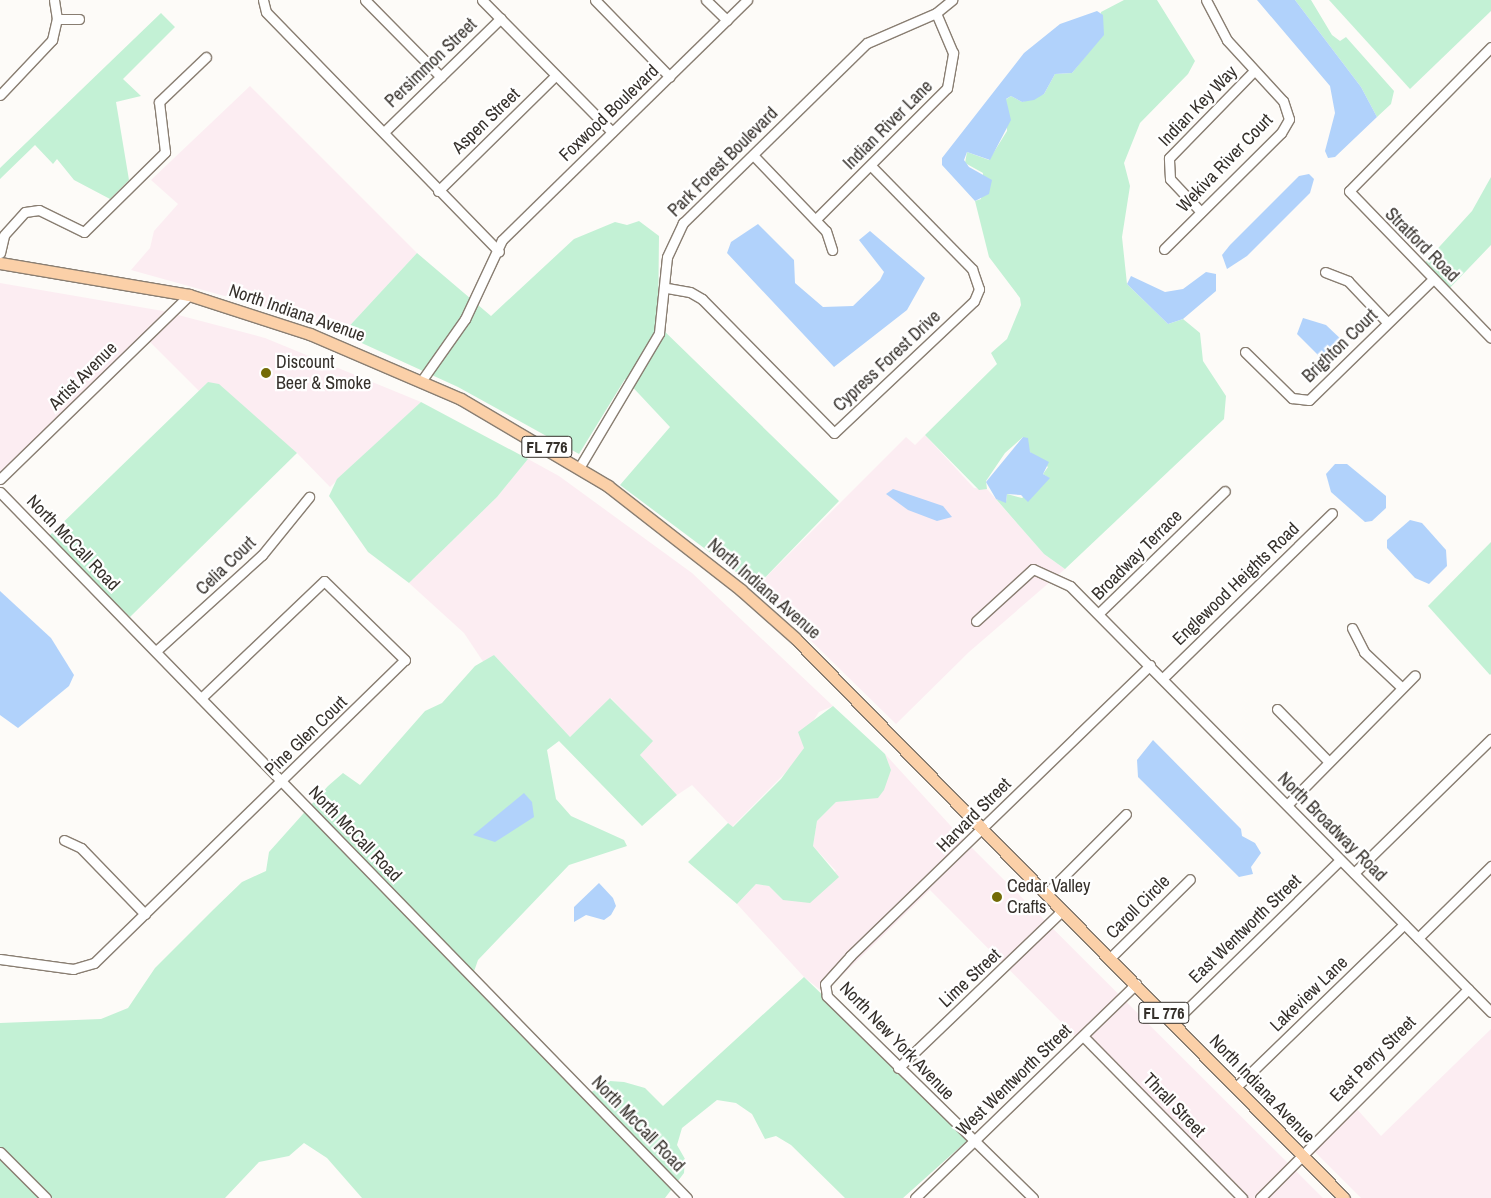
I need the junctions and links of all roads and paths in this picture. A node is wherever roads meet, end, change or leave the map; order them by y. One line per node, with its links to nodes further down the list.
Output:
1 (54, 0): 13 (street)
2 (263, 0): 22 (street)
3 (366, 0): 19 (street)
4 (595, 0): 20 (street)
5 (706, 0): 14 (street)
6 (747, 0): 14 (street, Foxwood Boulevard)
7 (952, 0): 10 (street, Park Forest Boulevard)
8 (1206, 0): 17 (street, Wekiva River Court)
9 (486, 1): 11 (street)
10 (936, 13): 24 (street, Park Forest Boulevard); 25 (street, Indian River Lane)
11 (501, 18): 18 (street); 19 (street, Persimmon Street)
12 (79, 19): 13 (street)
13 (57, 20): 21 (street)
14 (727, 20): 20 (street, Foxwood Boulevard)
15 (1491, 47): 35 (street, Stratford Road)
16 (206, 57): 32 (street)
17 (1254, 71): 27 (street, Indian Key Way); 27 (street, Wekiva River Court)
18 (556, 75): 23 (street); 26 (street, Aspen Street)
19 (440, 77): 22 (street, Persimmon Street)
20 (670, 77): 23 (street, Foxwood Boulevard)
21 (0, 95)
22 (384, 132): 26 (street)
23 (612, 132): 31 (street, Foxwood Boulevard)
24 (753, 155): 28 (street); 36 (street, Park Forest Boulevard)
25 (871, 166): 28 (street, Indian River Lane); 36 (street, Cypress Forest Drive)
26 (438, 191): 31 (street)
27 (1202, 212): 29 (street, Wekiva River Court)
28 (816, 219): 30 (street)
29 (1164, 249)
30 (832, 250)
31 (499, 252): 41 (street, Foxwood Boulevard)
32 (0, 253)
33 (0, 262): 37 (main road, North Indiana Avenue / FL 776)
34 (1325, 272): 38 (street)
35 (1433, 278): 38 (street, Brighton Court); 39 (street, Stratford Road)
36 (667, 288): 42 (street, Park Forest Boulevard)
37 (189, 295): 41 (main road, North Indiana Avenue / FL 776); 43 (street, Artist Avenue)
38 (1388, 322): 40 (street, Brighton Court)
39 (1491, 338)
40 (1245, 352)
41 (422, 380): 42 (main road, North Indiana Avenue / FL 776)
42 (579, 468): 63 (main road, North Indiana Avenue / FL 776)
43 (0, 479)
44 (1225, 491): 48 (street, Broadway Terrace)
45 (0, 492): 51 (street, North McCall Road)
46 (309, 496): 51 (street, Celia Court)
47 (1332, 514): 54 (street, Englewood Heights Road)
48 (1100, 614): 49 (street); 52 (street, Broadway Terrace)
49 (976, 621)
50 (1352, 628): 55 (street)
51 (156, 651): 56 (street, North McCall Road)
52 (1150, 665): 54 (street, North Broadway Road); 63 (street, Harvard Street)
53 (1415, 675): 55 (street)
54 (1163, 678): 61 (street, North Broadway Road)
55 (1400, 686): 59 (street)
56 (201, 698): 60 (street, North McCall Road); 60 (street, Pine Glen Court)
57 (1276, 709): 59 (street)
58 (1491, 739): 67 (street)
59 (1329, 762): 61 (street)
60 (282, 782): 71 (street, Pine Glen Court); 88 (street, North McCall Road)
61 (1287, 805): 65 (street, North Broadway Road)
62 (1126, 814): 69 (street)
63 (983, 829): 69 (main road, North Indiana Avenue / FL 776); 78 (street, Harvard Street)
64 (64, 840): 71 (street)
65 (1340, 860): 67 (street, North Broadway Road); 80 (street, East Wentworth Street)
66 (1491, 866): 73 (street)
67 (1354, 873): 72 (street, North Broadway Road)
68 (1190, 879): 75 (street, Caroll Circle)
69 (1046, 894): 70 (main road, North Indiana Avenue / FL 776)
70 (1063, 910): 75 (main road, North Indiana Avenue / FL 776); 82 (street, Lime Street)
71 (145, 914): 74 (street, Pine Glen Court)
72 (1404, 924): 73 (street, North Broadway Road); 83 (street, Lakeview Lane)
73 (1418, 938): 77 (street, North Broadway Road)
74 (0, 958)
75 (1110, 958): 76 (main road, North Indiana Avenue / FL 776)
76 (1136, 984): 80 (main road, North Indiana Avenue / FL 776); 81 (street, West Wentworth Street)
77 (1468, 989): 79 (street, North Broadway Road); 86 (street, East Perry Street)
78 (825, 990): 82 (street, North New York Avenue)
79 (1491, 1012)
80 (1174, 1023): 83 (main road, North Indiana Avenue / FL 776)
81 (1083, 1036): 84 (street, West Wentworth Street); 91 (street, Thrall Street)
82 (898, 1068): 84 (street, North New York Avenue)
83 (1236, 1087): 86 (main road, North Indiana Avenue / FL 776)
84 (975, 1142): 89 (street, West Wentworth Street); 90 (street, North New York Avenue)
85 (0, 1152): 87 (street)
86 (1302, 1154): 92 (street, East Perry Street); 93 (main road, North Indiana Avenue / FL 776)
87 (46, 1198)
88 (687, 1198)
89 (915, 1198)
90 (1033, 1198)
91 (1242, 1198)
92 (1260, 1198)
93 (1344, 1198)

